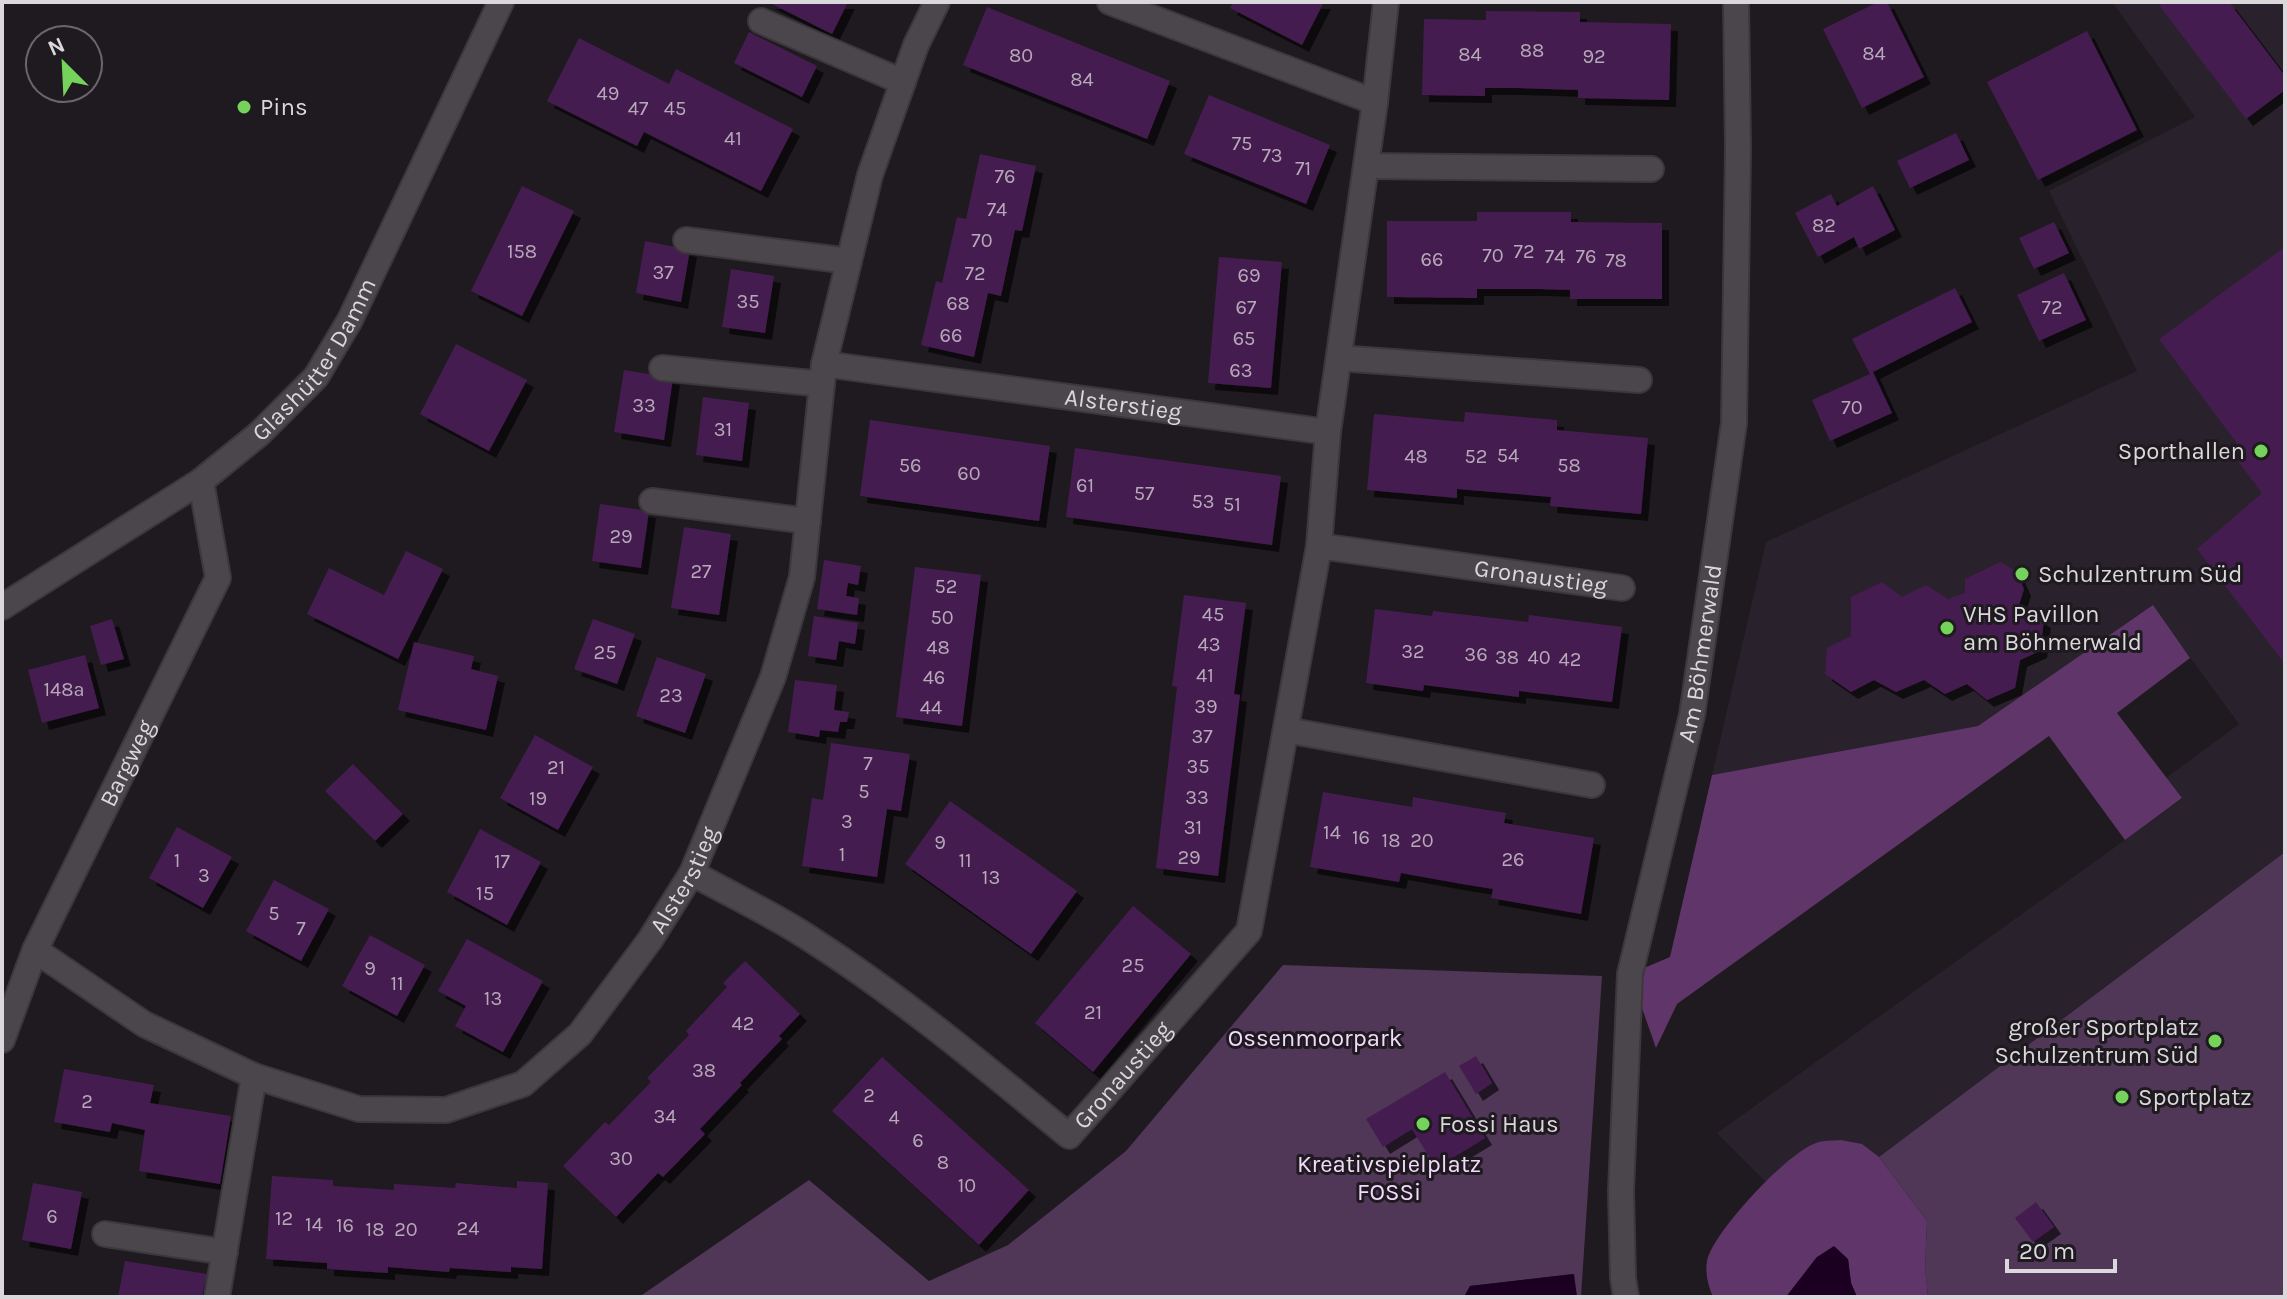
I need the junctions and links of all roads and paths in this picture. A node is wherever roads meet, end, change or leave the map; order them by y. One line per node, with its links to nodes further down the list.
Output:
1 (501, 2): 18 (street, Glashütter Damm)
2 (937, 2): 7 (street, Alsterstieg)
3 (1110, 2): 8 (street)
4 (1386, 2): 8 (street, Gronaustieg)
5 (1736, 2): 33 (street, Am Böhmerwald)
6 (761, 21): 7 (street)
7 (903, 82): 12 (street, Alsterstieg)
8 (1375, 102): 9 (street, Gronaustieg)
9 (1366, 166): 10 (street); 13 (street, Gronaustieg)
10 (1651, 169)
11 (686, 240): 12 (street)
12 (849, 261): 15 (street, Alsterstieg)
13 (1339, 358): 16 (street); 17 (street, Gronaustieg)
14 (662, 368): 15 (street)
15 (823, 374): 17 (street, Alsterstieg); 20 (street, Alsterstieg)
16 (1639, 380)
17 (1328, 432): 21 (street, Gronaustieg)
18 (201, 481): 23 (street, Glashütter Damm); 27 (street, Bargweg)
19 (652, 501): 20 (street)
20 (808, 521): 26 (street, Alsterstieg)
21 (1319, 546): 22 (street, Gronaustieg); 24 (street, Gronaustieg)
22 (1622, 588)
23 (2, 607)
24 (1286, 730): 25 (street); 26 (street, Gronaustieg)
25 (1592, 785)
26 (692, 873): 29 (street, Alsterstieg)
27 (35, 950): 28 (street, Bargweg); 29 (street, Alsterstieg)
28 (2, 1040)
29 (254, 1076): 31 (street)
30 (105, 1234): 31 (street)
31 (225, 1252): 32 (street)
32 (217, 1297)
33 (1626, 1297)

